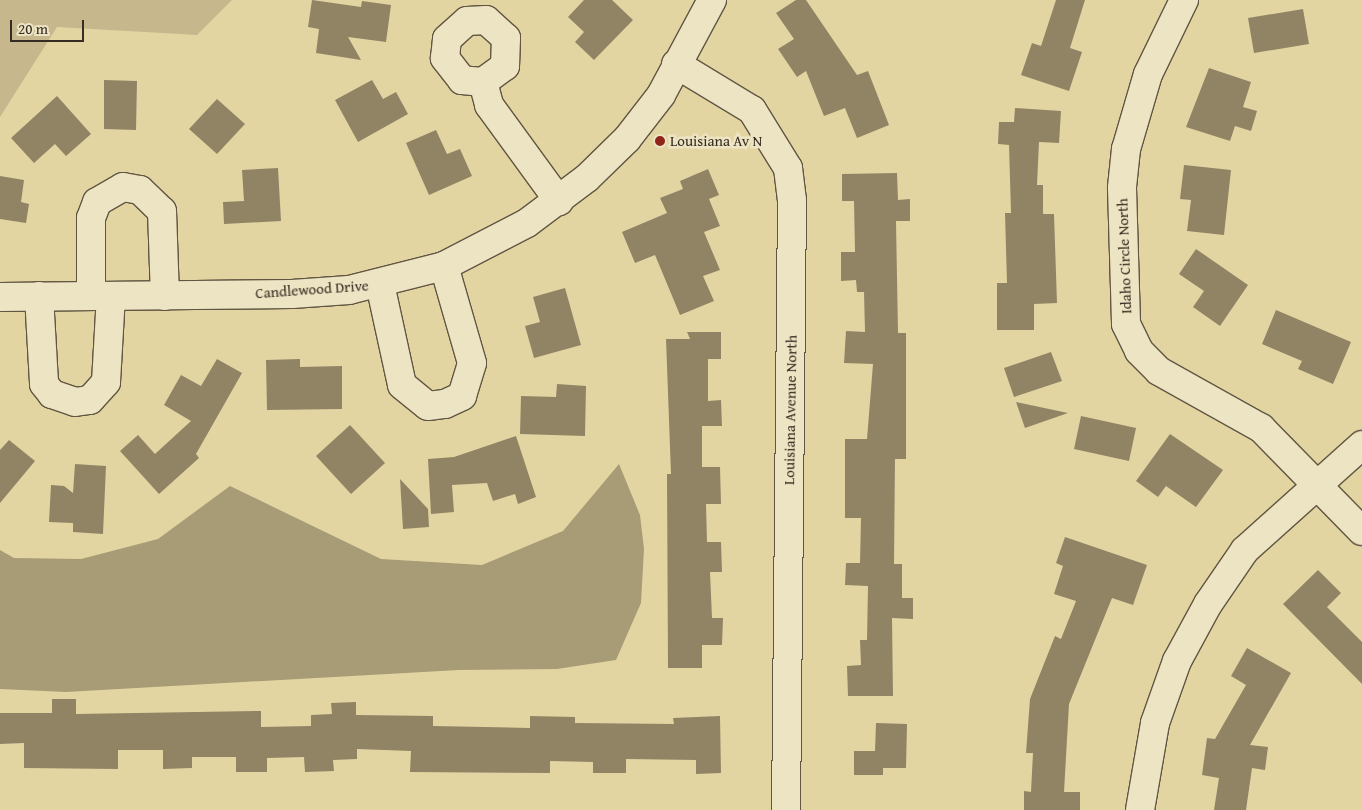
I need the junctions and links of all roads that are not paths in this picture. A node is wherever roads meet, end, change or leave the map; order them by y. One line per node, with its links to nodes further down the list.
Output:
1 (712, 0): 3 (street, Candlewood Drive)
2 (1184, 0): 13 (street, Idaho Circle North)
3 (676, 64): 5 (street, Candlewood Drive); 15 (street, Louisiana Avenue North)
4 (483, 82): 5 (street)
5 (559, 201): 6 (street, Candlewood Drive)
6 (444, 266): 7 (street, Candlewood Drive); 7 (street)
7 (380, 284): 10 (street, Candlewood Drive)
8 (39, 296): 9 (street, Candlewood Drive); 9 (street); 11 (street, Candlewood Drive)
9 (101, 296): 10 (street, Candlewood Drive); 10 (street)
10 (165, 296)
11 (0, 297)
12 (1362, 444): 13 (street)
13 (1316, 483): 14 (street, Idaho Circle North); 16 (street)
14 (1362, 531)
15 (786, 810)
16 (1140, 810)

